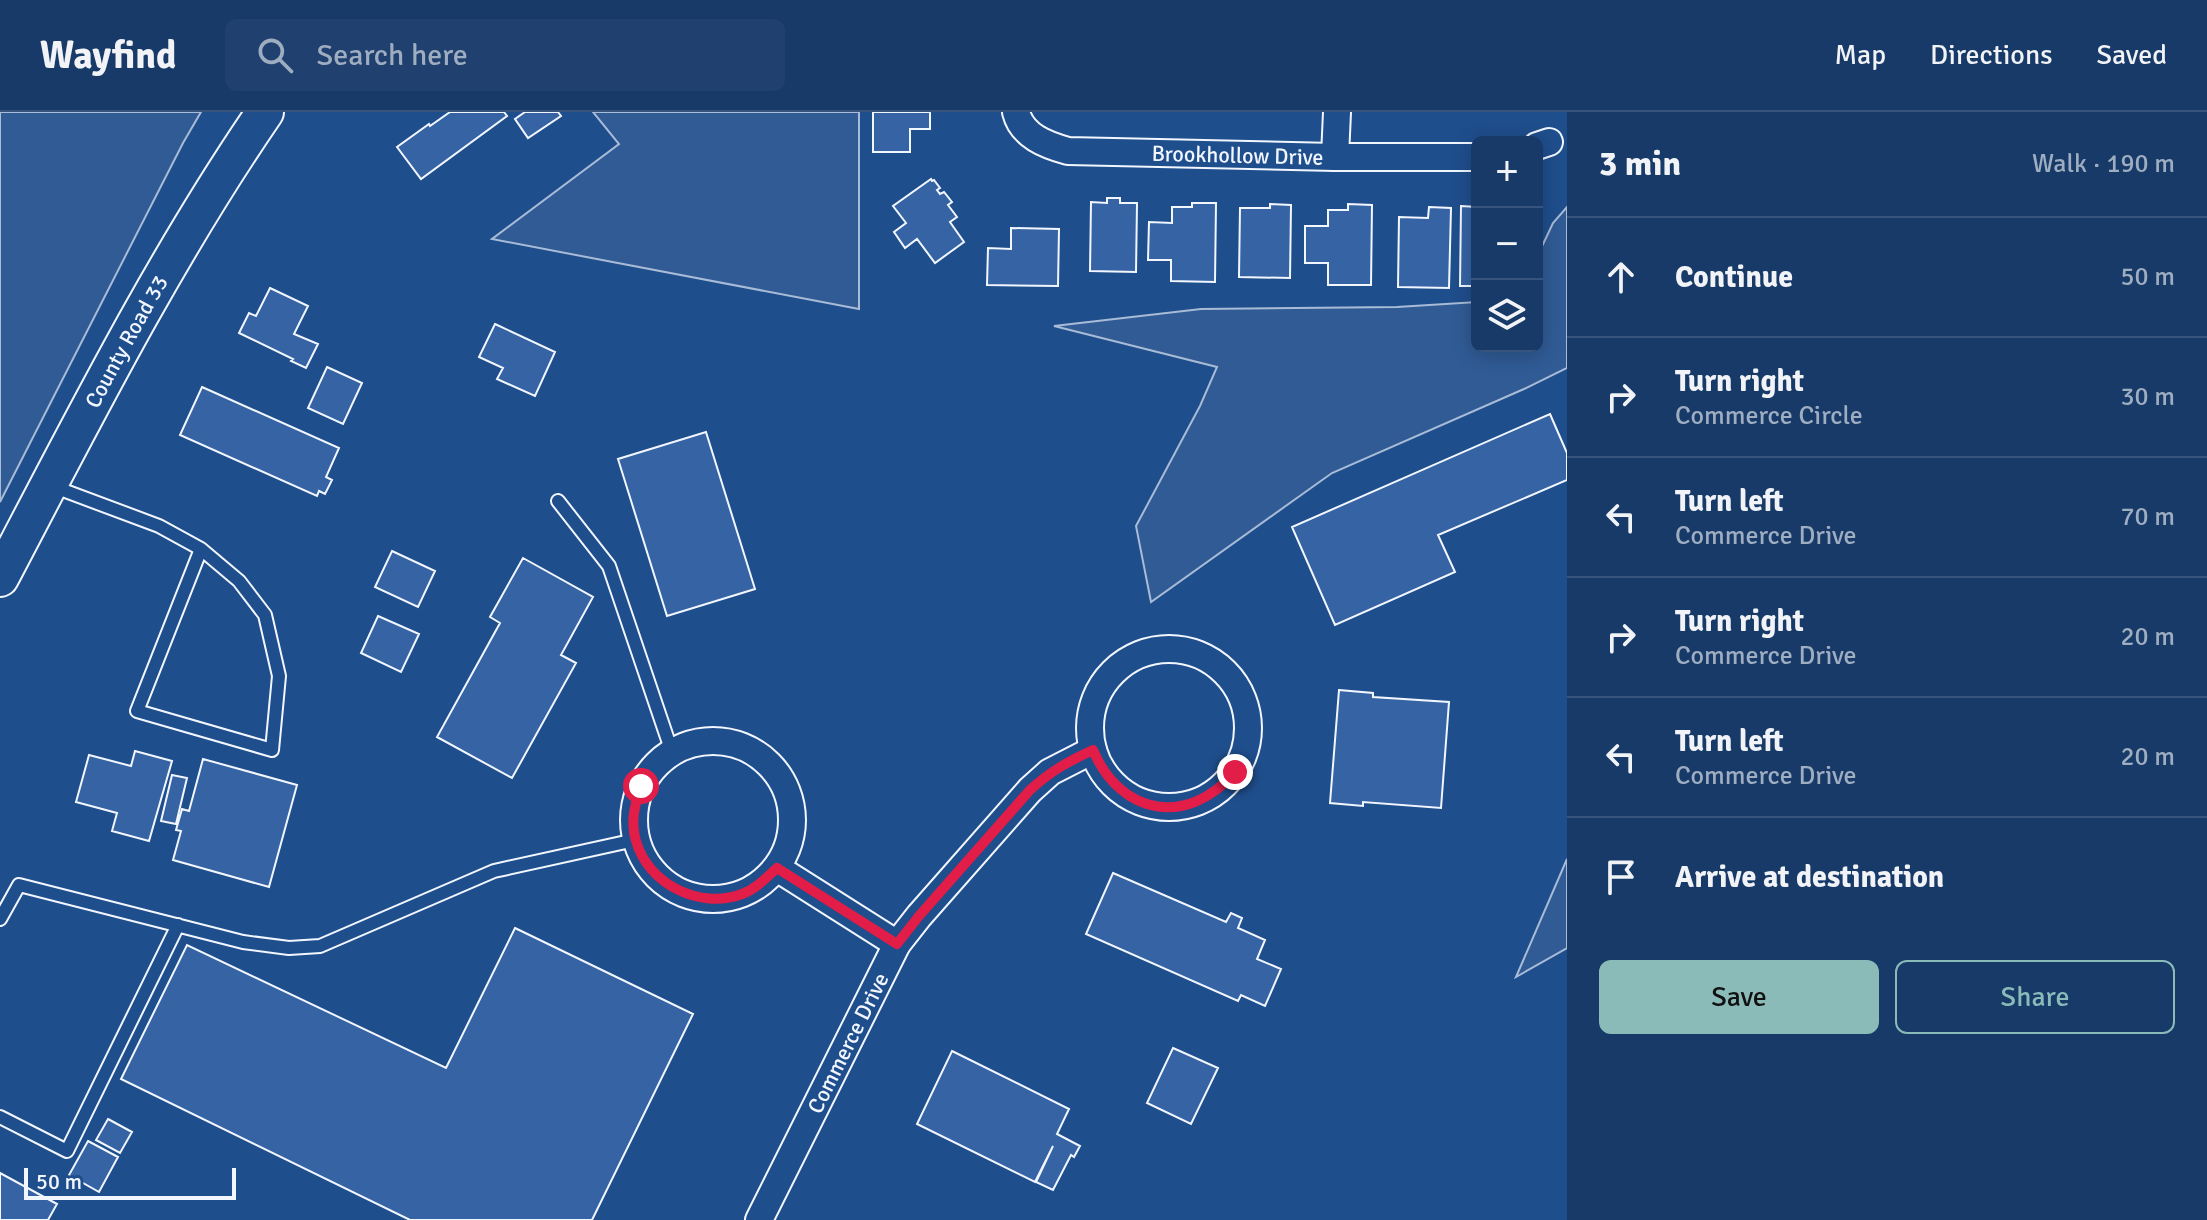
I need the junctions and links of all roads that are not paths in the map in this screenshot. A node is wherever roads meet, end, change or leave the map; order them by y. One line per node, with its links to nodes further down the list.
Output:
1 (265, 112): 6 (street, County Road 33)
2 (1016, 112): 4 (street, Brookhollow Drive)
3 (1337, 112): 4 (street)
4 (1335, 157): 5 (street, Brookhollow Drive)
5 (1471, 157)
6 (49, 485): 8 (lane); 9 (street, County Road 33)
7 (558, 501): 11 (lane)
8 (201, 549): 8 (lane)
9 (0, 578)
10 (1093, 750): 10 (street); 16 (street, Commerce Drive)
11 (672, 752): 12 (street); 13 (street)
12 (635, 840): 13 (street); 15 (lane)
13 (777, 868): 16 (street)
14 (0, 919): 15 (lane)
15 (178, 925): 17 (lane)
16 (897, 944): 18 (street, Commerce Drive)
17 (0, 1117)
18 (759, 1220)

